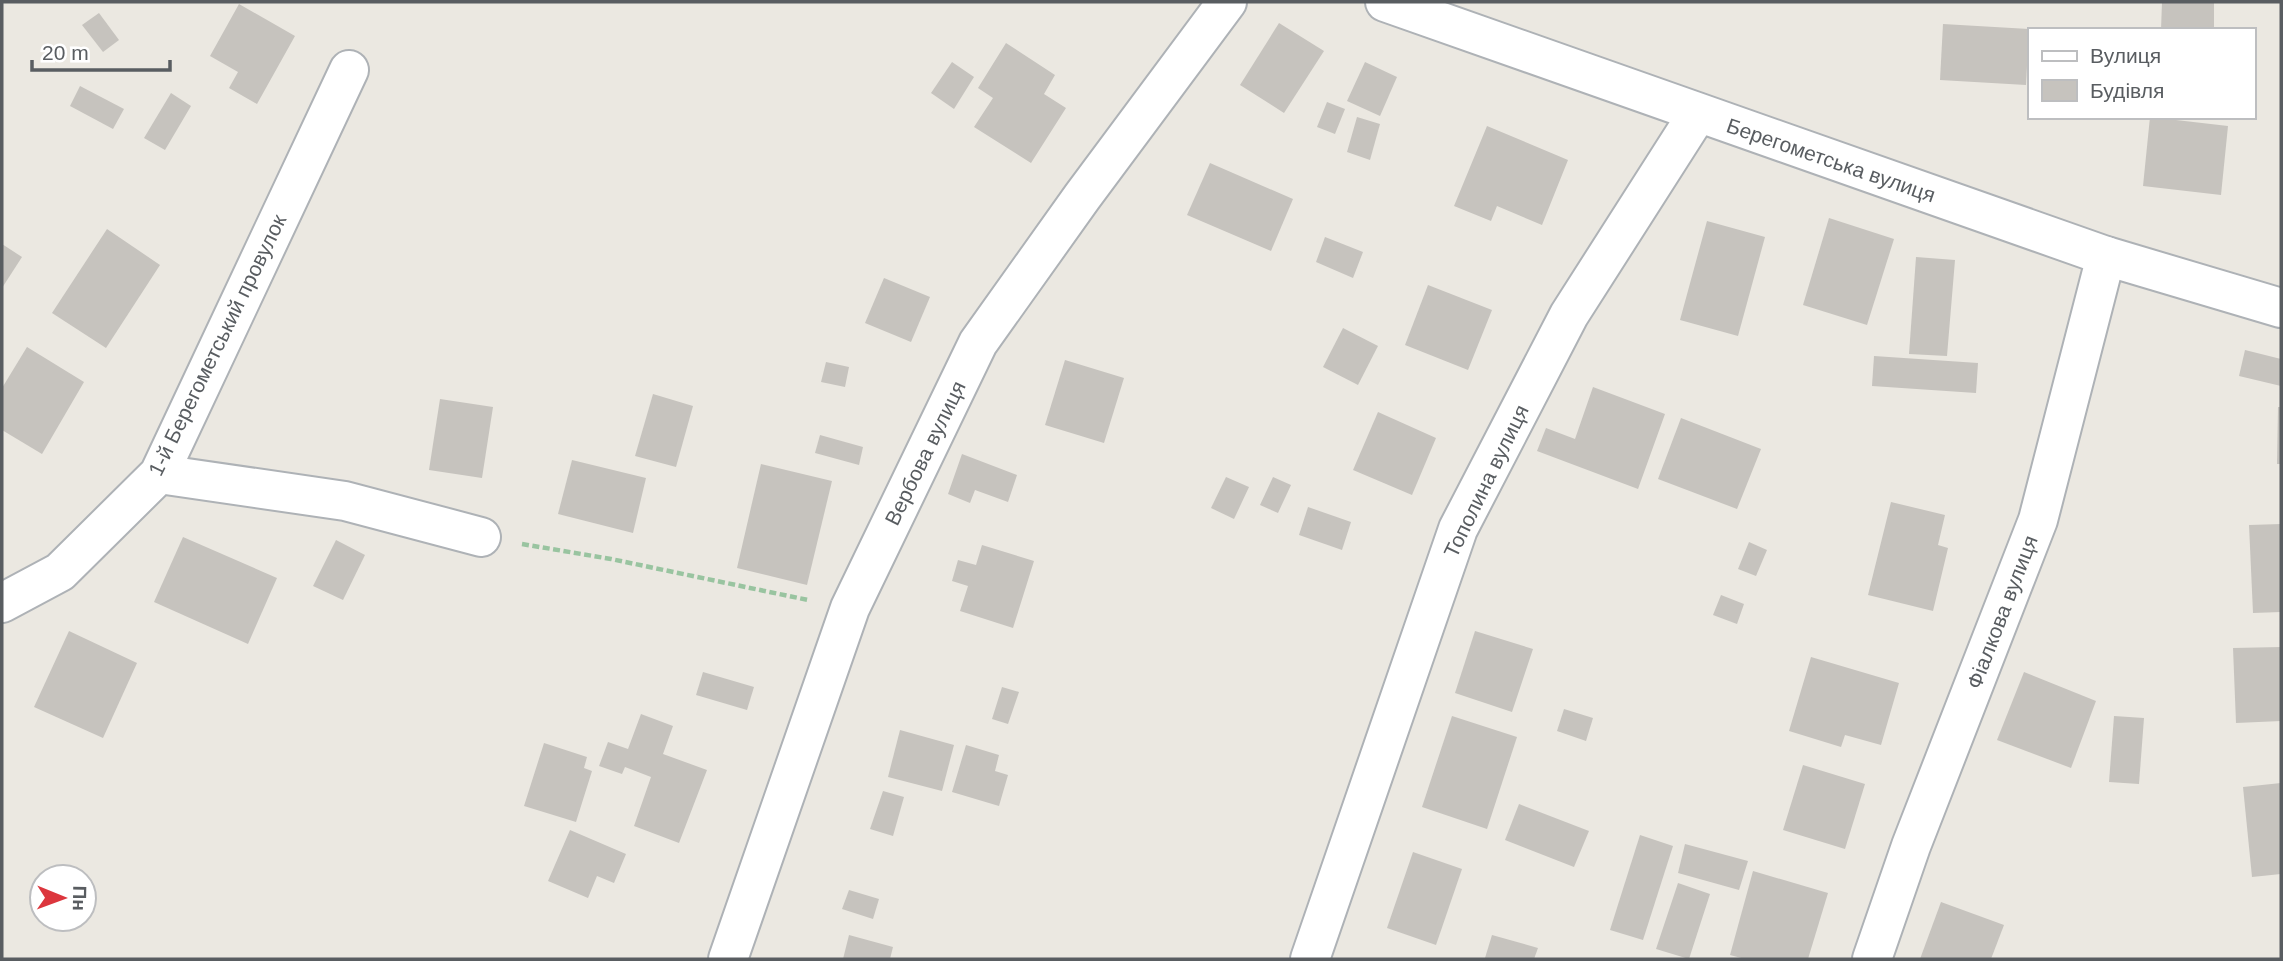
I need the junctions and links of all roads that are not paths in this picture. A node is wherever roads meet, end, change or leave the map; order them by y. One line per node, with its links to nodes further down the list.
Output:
1 (1227, 2): 10 (street, Вербова вулиця)
2 (1385, 2): 4 (street, Берегометська вулиця)
3 (349, 70): 7 (street, 1-й Берегометський провулок)
4 (1698, 113): 5 (street, Берегометська вулиця); 11 (street, Тополина вулиця)
5 (2106, 256): 6 (street, Берегометська вулиця); 12 (street, Фіалкова вулиця)
6 (2281, 308)
7 (159, 474): 8 (street); 9 (street, 1-й Берегометський провулок)
8 (481, 537)
9 (2, 603)
10 (728, 959)
11 (1310, 959)
12 (1872, 959)

